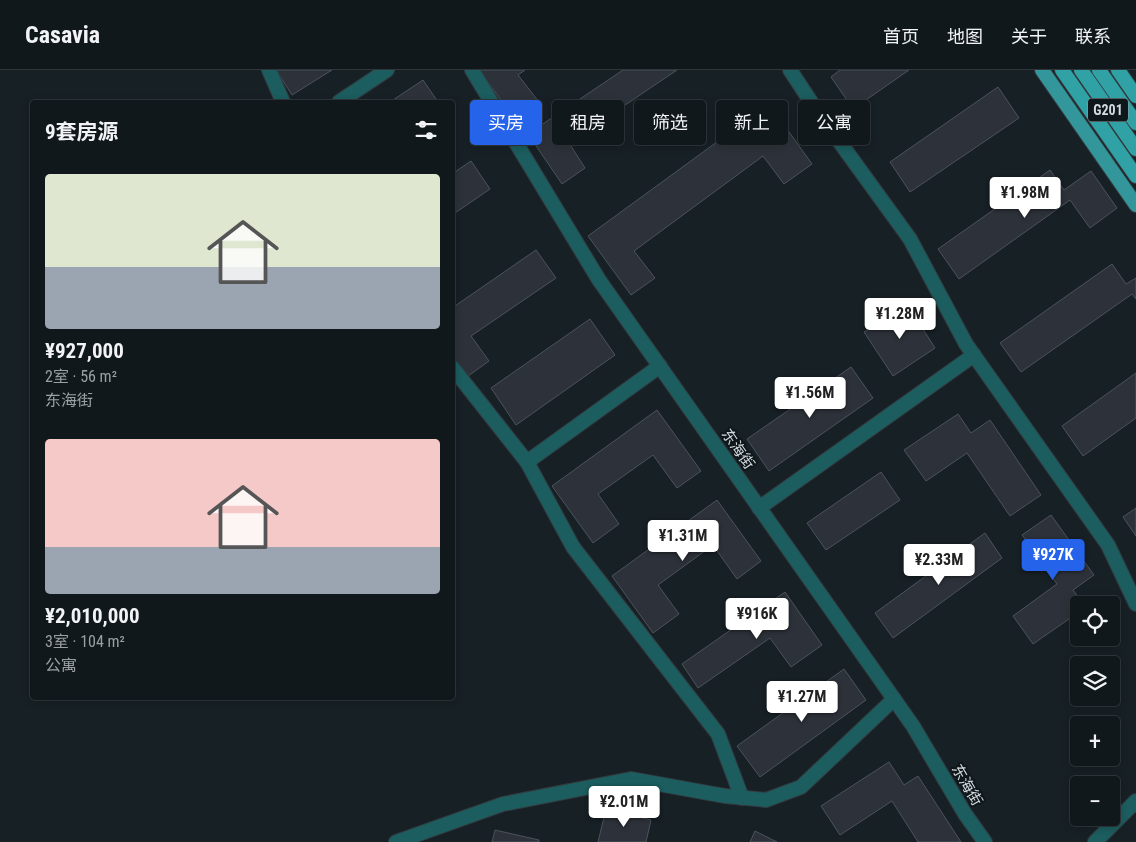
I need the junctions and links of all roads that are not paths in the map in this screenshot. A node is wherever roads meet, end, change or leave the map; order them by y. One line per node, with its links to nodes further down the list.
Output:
1 (269, 70): 11 (street)
2 (387, 70): 12 (street)
3 (472, 70): 18 (street, 东海街)
4 (790, 70): 17 (street)
5 (1042, 70): 16 (main road)
6 (1062, 70): 15 (highway)
7 (1081, 70): 14 (highway, G201)
8 (1099, 70): 13 (highway, G201)
9 (1118, 70): 10 (highway)
10 (1136, 96)
11 (282, 100)
12 (342, 100)
13 (1136, 123)
14 (1136, 149)
15 (1136, 176)
16 (1136, 205)
17 (974, 355): 21 (street); 22 (street)
18 (660, 366): 20 (street); 21 (street, 东海街)
19 (455, 371): 20 (street)
20 (527, 462): 24 (street)
21 (759, 508): 23 (street, 东海街)
22 (1136, 604)
23 (894, 699): 24 (street); 27 (street, 东海街)
24 (742, 798): 26 (street)
25 (1136, 801): 28 (street)
26 (396, 842)
27 (986, 842)
28 (1095, 842)

